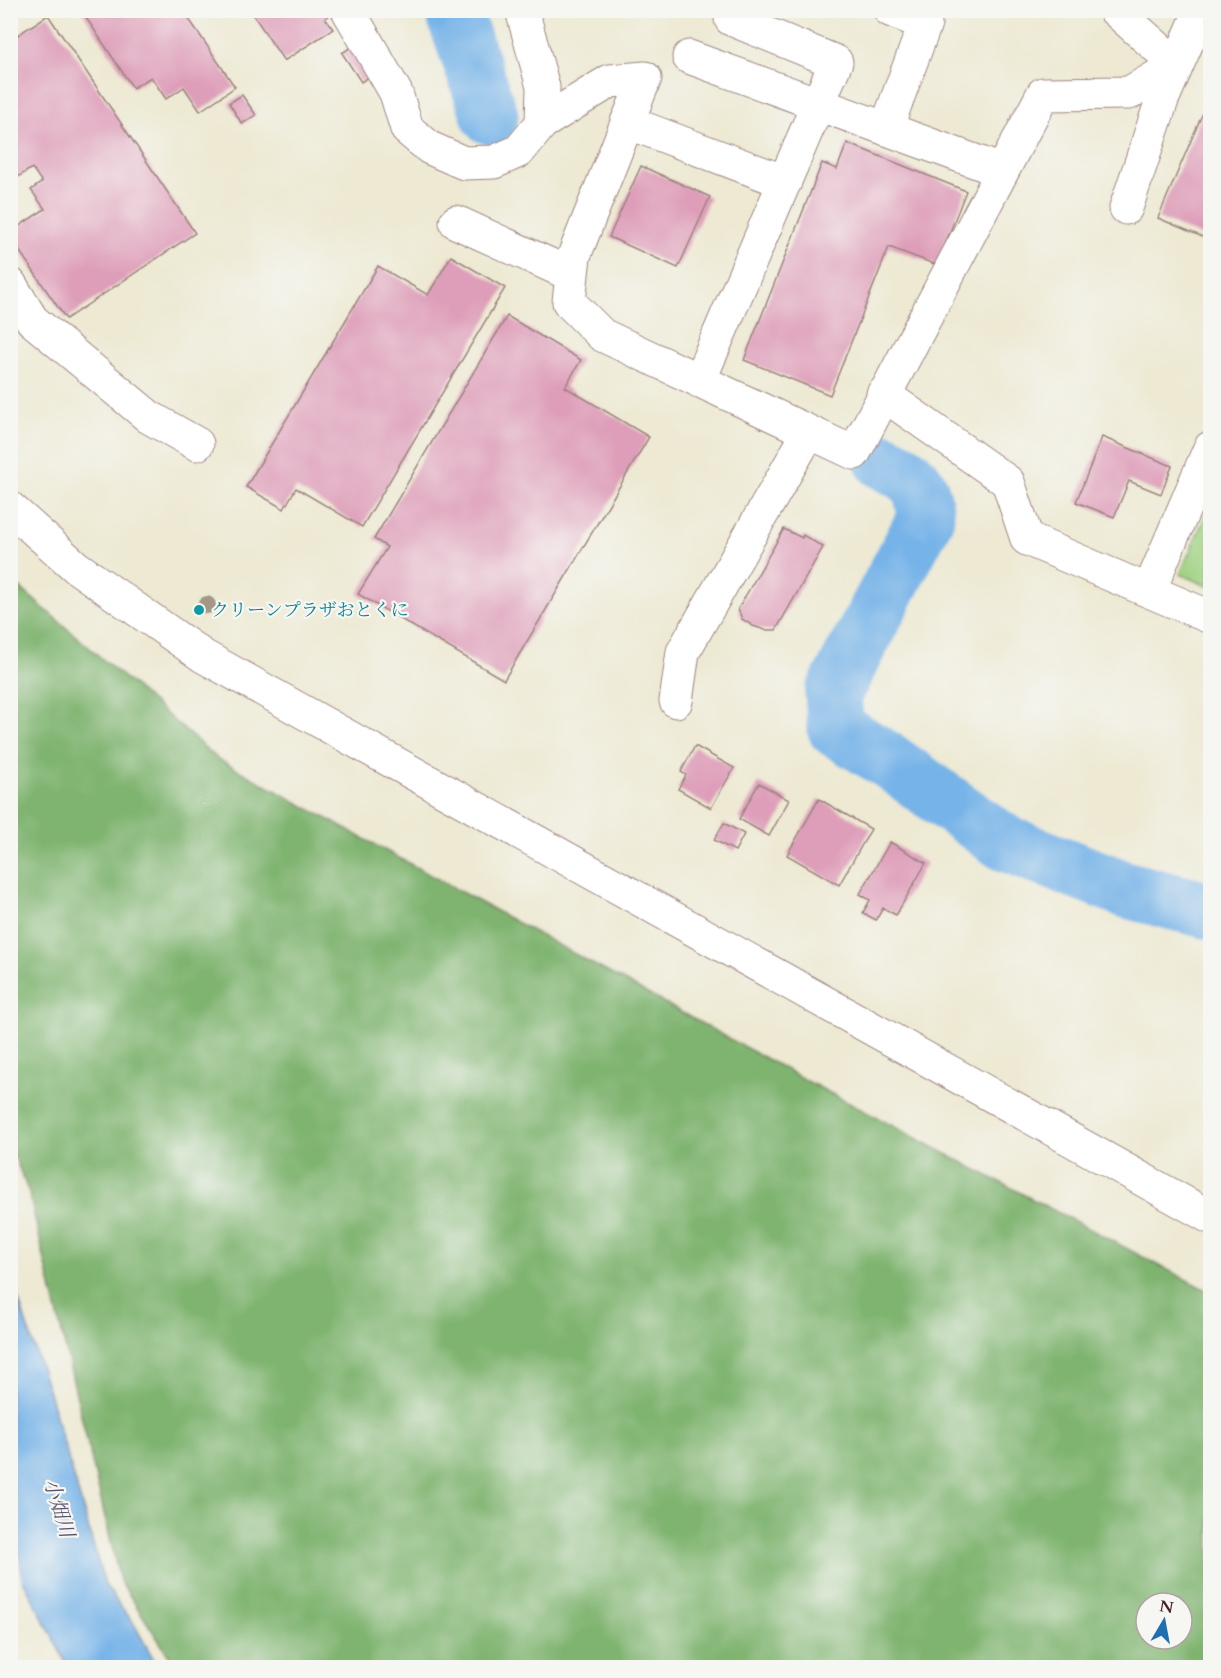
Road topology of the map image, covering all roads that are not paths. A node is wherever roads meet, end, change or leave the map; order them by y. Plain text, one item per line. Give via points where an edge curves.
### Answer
1 (348, 10) edge
2 (522, 10) edge
3 (890, 10) edge
4 (1115, 10) edge
5 (1201, 10) edge
6 (731, 19) dead end
7 (689, 57) dead end
8 (1177, 65) junction
9 (818, 104) junction
10 (627, 122) junction
11 (542, 123) junction
12 (886, 129) junction
13 (1002, 171) junction
14 (784, 182) junction
15 (1126, 208) dead end
16 (456, 222) dead end
17 (572, 275) junction
18 (10, 284) edge
19 (699, 381) junction
20 (883, 394) junction
21 (809, 432) junction
22 (197, 444) dead end
23 (1210, 448) edge
24 (10, 508) edge
25 (1149, 591) junction
26 (1210, 617) edge
27 (676, 701) dead end
28 (1210, 1217) edge

1 - 11 street via 396,93 407,129 430,148 464,163 494,162 519,151
2 - 11 street via 543,87
3 - 12 street via 925,24
4 - 8 street
5 - 8 street
6 - 9 street via 836,62
7 - 9 street
8 - 13 street via 1129,93 1043,94
8 - 15 street
9 - 12 street
9 - 14 street
10 - 11 street via 645,78 610,81
10 - 14 street
10 - 17 street via 574,256
12 - 13 street
13 - 20 street
14 - 19 street
16 - 17 street
17 - 19 street via 569,302 602,335
18 - 22 street via 32,320 149,417
19 - 21 street
20 - 21 street via 854,453
20 - 25 street via 1008,482 1027,539
21 - 27 street via 683,652
23 - 25 street
24 - 28 street via 76,567 203,656
25 - 26 street

